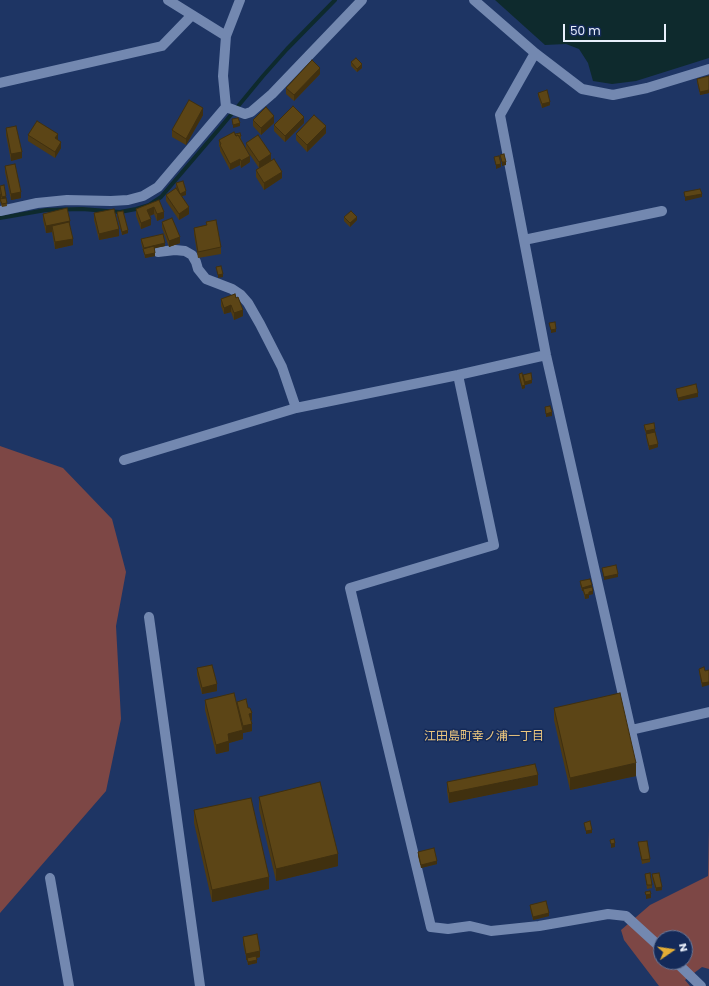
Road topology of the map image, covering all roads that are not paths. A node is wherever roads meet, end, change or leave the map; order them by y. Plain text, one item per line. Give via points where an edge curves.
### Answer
1 (168, 0) edge
2 (240, 0) edge
3 (362, 0) edge
4 (474, 0) edge
5 (192, 15) junction
6 (226, 36) junction
7 (535, 53) junction
8 (709, 69) edge
9 (0, 84) edge
10 (226, 108) junction
11 (0, 211) edge
12 (662, 211) dead end
13 (524, 240) junction
14 (158, 252) dead end
15 (546, 355) junction
16 (458, 375) junction
17 (296, 408) junction
18 (124, 460) dead end
19 (149, 617) dead end
20 (709, 712) edge
21 (631, 730) junction
22 (644, 788) dead end
23 (50, 878) dead end
24 (653, 941) edge
25 (684, 970) edge
26 (69, 986) edge
27 (200, 986) edge
28 (701, 986) edge

1 - 5 street
2 - 6 street
3 - 10 street via 272,94 251,112 245,114
4 - 7 street
5 - 6 street
5 - 9 street via 162,46
6 - 10 street via 223,76
7 - 8 street via 582,89 613,95 647,88
7 - 13 street via 500,115
10 - 11 street via 158,186 143,196 128,200 67,200 37,203
12 - 13 street
13 - 15 street
14 - 17 street via 185,251 192,255 202,276 241,295 260,324 282,368
15 - 16 street
15 - 21 street
16 - 17 street
16 - 24 street via 494,545 350,588 431,927 448,929 470,926 491,931 608,914 626,916
17 - 18 street
19 - 27 street
20 - 21 street
21 - 22 street
23 - 26 street
25 - 28 street

